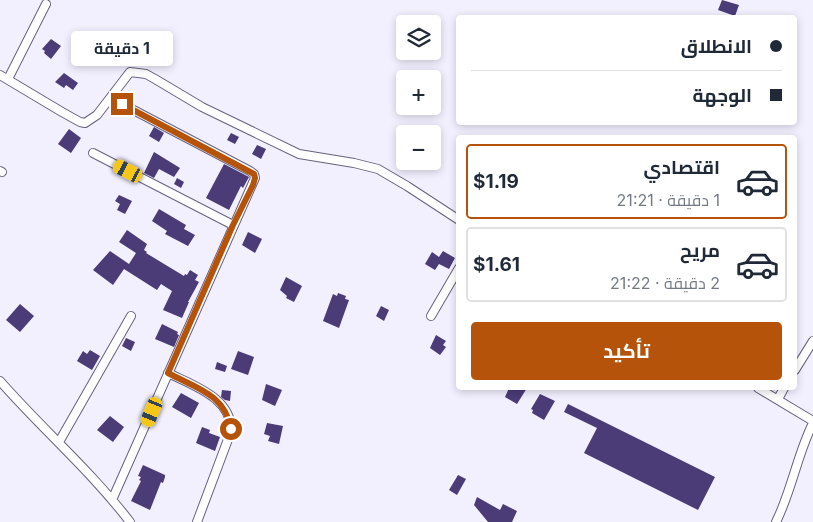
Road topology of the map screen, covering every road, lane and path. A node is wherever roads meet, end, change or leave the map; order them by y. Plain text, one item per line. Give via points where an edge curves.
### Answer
1 (46, 4) dead end
2 (0, 75) edge
3 (8, 79) junction
4 (122, 104) dead end
5 (93, 153) dead end
6 (456, 218) edge
7 (233, 225) junction
8 (456, 273) edge
9 (131, 316) dead end
10 (431, 316) dead end
11 (813, 341) edge
12 (797, 367) edge
13 (168, 373) junction
14 (0, 381) edge
15 (762, 390) edge
16 (783, 390) edge
17 (778, 399) junction
18 (813, 422) edge
19 (59, 442) junction
20 (112, 500) junction
21 (130, 522) edge
22 (197, 522) edge
23 (776, 522) edge

1 - 3 street
2 - 3 street
3 - 6 street via 85,123 97,115 130,72 146,74 202,107 299,154 378,169
4 - 7 street via 254,174 253,185
5 - 7 street
7 - 13 street
8 - 10 street
9 - 19 street
11 - 12 street
13 - 20 street
13 - 22 street via 218,400 231,427
14 - 19 street
15 - 17 street
16 - 17 street
17 - 18 street
18 - 23 street
19 - 20 street
20 - 21 street

